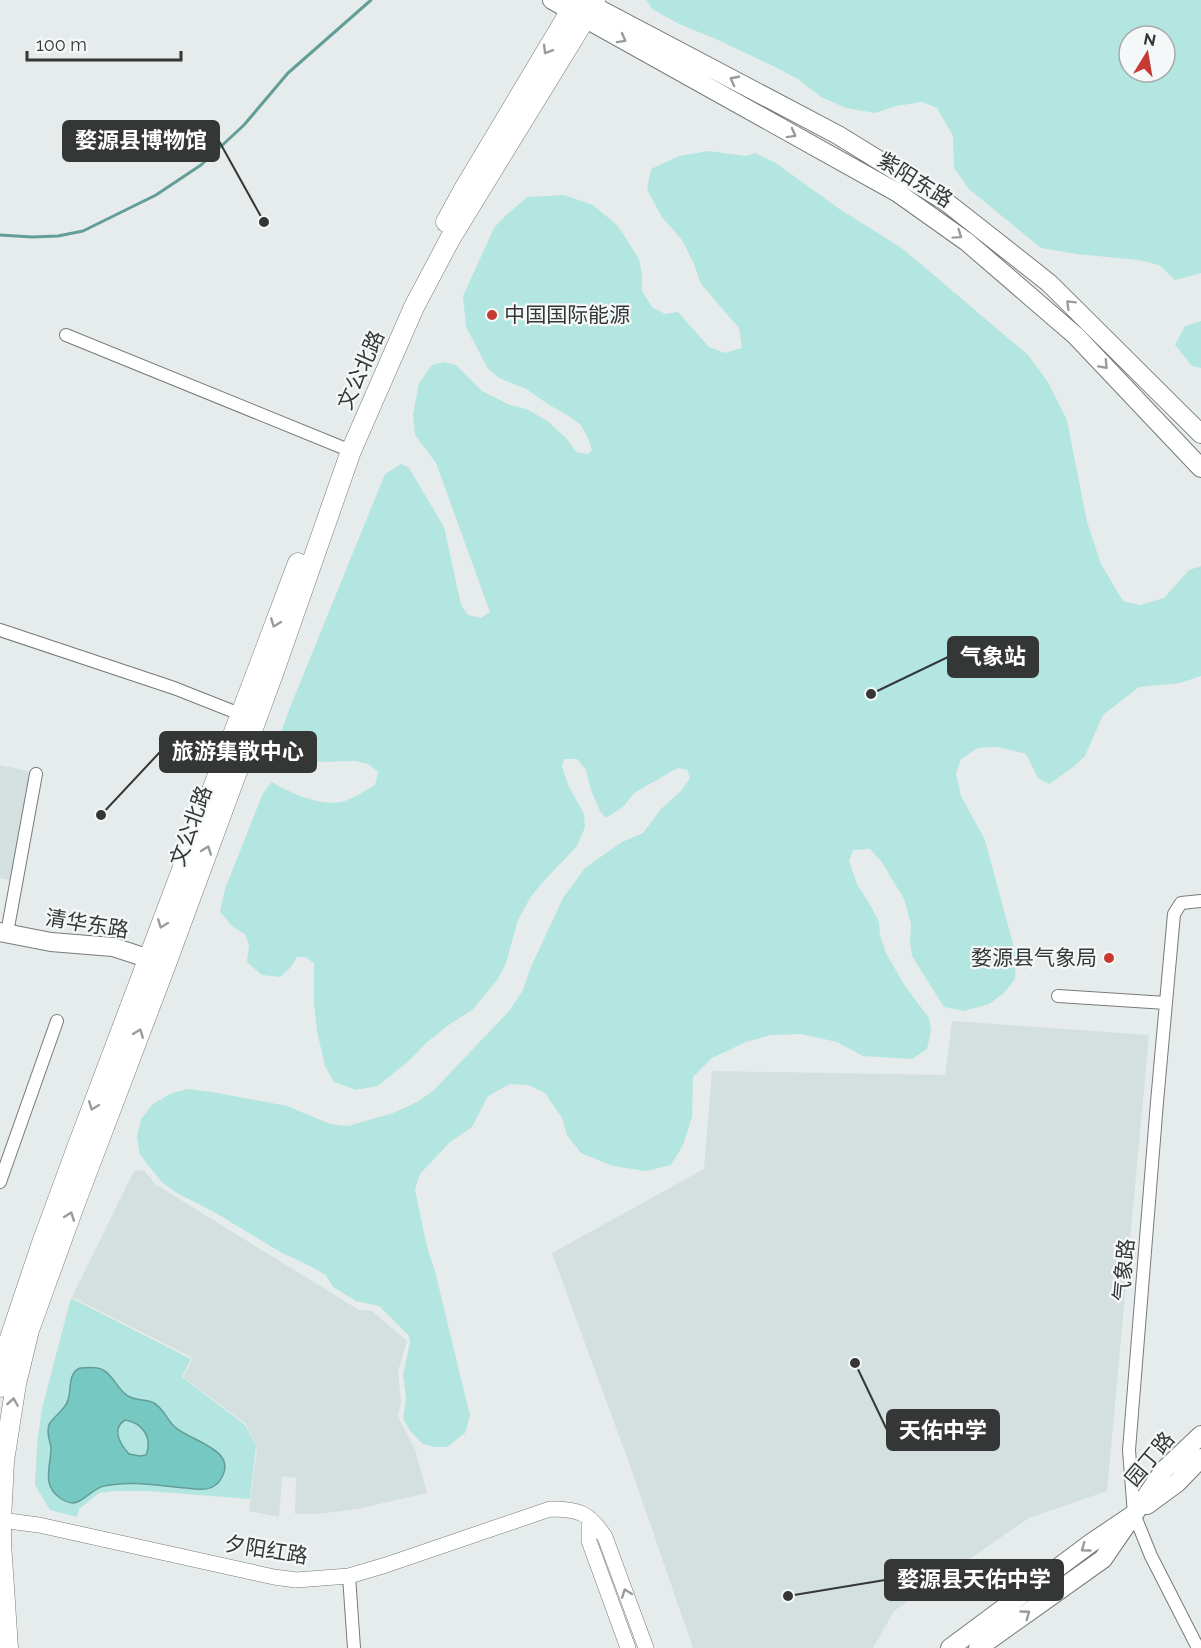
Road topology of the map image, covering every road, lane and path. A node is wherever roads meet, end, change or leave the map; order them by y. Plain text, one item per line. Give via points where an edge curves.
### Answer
1 (552, 0) edge
2 (584, 6) edge
3 (66, 335) dead end
4 (1201, 434) edge
5 (346, 449) junction
6 (1201, 468) edge
7 (0, 630) edge
8 (248, 717) junction
9 (36, 774) dead end
10 (1201, 901) edge
11 (4, 933) edge
12 (157, 962) junction
13 (1058, 996) dead end
14 (1166, 1002) junction
15 (57, 1021) dead end
16 (0, 1182) edge
17 (0, 1387) edge
18 (1201, 1435) edge
19 (1201, 1458) edge
20 (1134, 1514) junction
21 (589, 1518) junction
22 (0, 1520) edge
23 (349, 1575) junction
24 (8, 1648) edge
25 (354, 1648) edge
26 (628, 1648) edge
27 (646, 1648) edge
28 (950, 1648) edge
29 (978, 1648) edge
30 (1198, 1648) edge

1 - 2 main road, 紫阳东路
4 -> 2 main road, 紫阳东路 via 1049,283 945,201 838,135
2 - 5 main road, 文公北路 via 463,191 400,309
2 -> 6 main road, 紫阳东路 via 898,193 968,242 1076,336
3 - 5 street
5 - 8 main road, 文公北路
7 - 8 street via 163,684
8 - 12 main road, 文公北路
9 - 11 street
10 - 14 street, 气象路 via 1181,903 1174,914
11 - 12 main road, 清华东路 via 113,947
12 -> 17 main road, 文公北路 via 78,1145 24,1294 7,1347
22 -> 12 main road, 文公北路 via 4,1461 29,1330
13 - 14 street
14 - 20 street, 气象路 via 1129,1450
15 - 16 street
18 - 20 main road, 园丁路 via 1164,1470
19 - 20 main road, 园丁路 via 1177,1482
20 -> 28 main road, 园丁路
29 -> 20 main road, 园丁路 via 1103,1559
20 - 30 street, 气象路
21 - 23 street, 夕阳红路 via 570,1509 550,1509
21 - 26 street via 589,1541
27 -> 21 street via 605,1537
22 - 23 street, 夕阳红路 via 39,1525 274,1577 296,1580
22 - 24 main road, 文公北路
23 - 25 street

